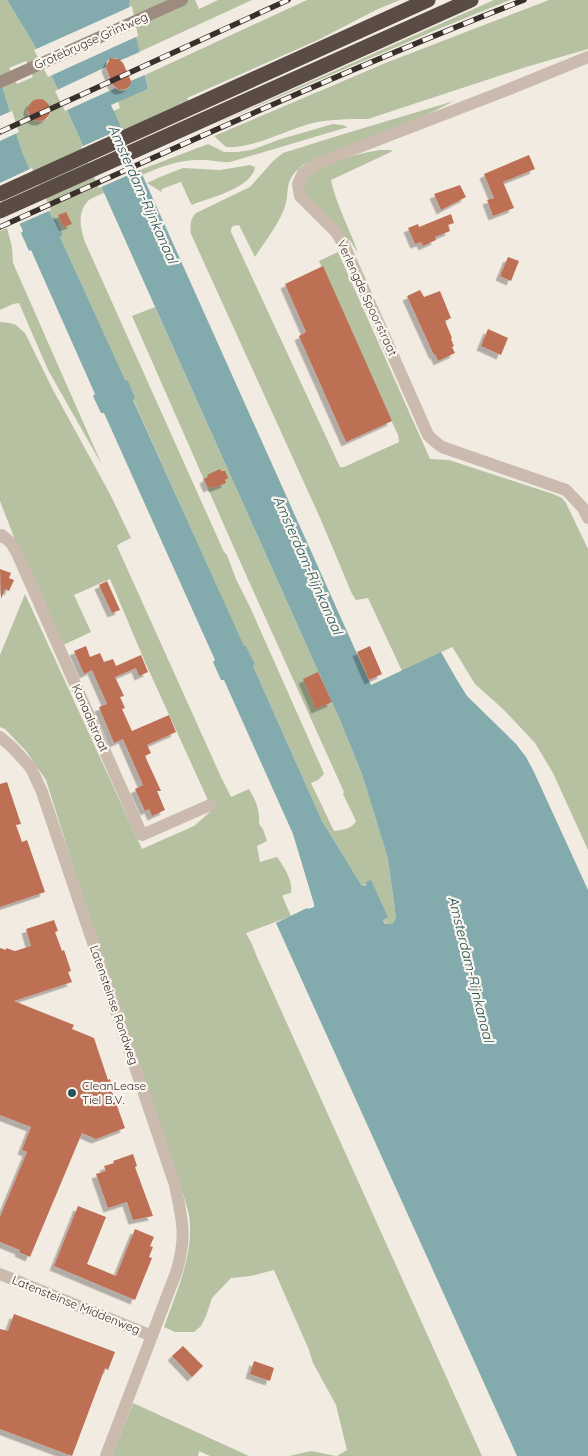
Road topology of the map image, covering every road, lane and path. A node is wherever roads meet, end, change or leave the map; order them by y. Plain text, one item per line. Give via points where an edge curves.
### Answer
1 (182, 0) edge
2 (428, 0) edge
3 (471, 0) edge
4 (588, 57) edge
5 (0, 82) edge
6 (0, 194) edge
7 (0, 211) edge
8 (588, 518) edge
9 (1, 536) edge
10 (0, 737) edge
11 (210, 804) dead end
12 (0, 1274) edge
13 (152, 1336) junction
14 (106, 1456) edge

1 - 5 main road, Grotebrugse Grintweg
2 - 6 highway
3 - 7 highway
4 - 8 street, Verlengde Spoorstraat via 318,163 304,173 298,184 300,196 336,232 345,247 428,435 442,446 566,490
9 - 11 street, Kanaalstraat via 17,553 142,835
10 - 13 street, Latensteinse Rondweg via 31,768 42,792 174,1185 183,1243 177,1270
12 - 13 street, Latensteinse Middenweg
13 - 14 street, Latensteinse Rondweg

